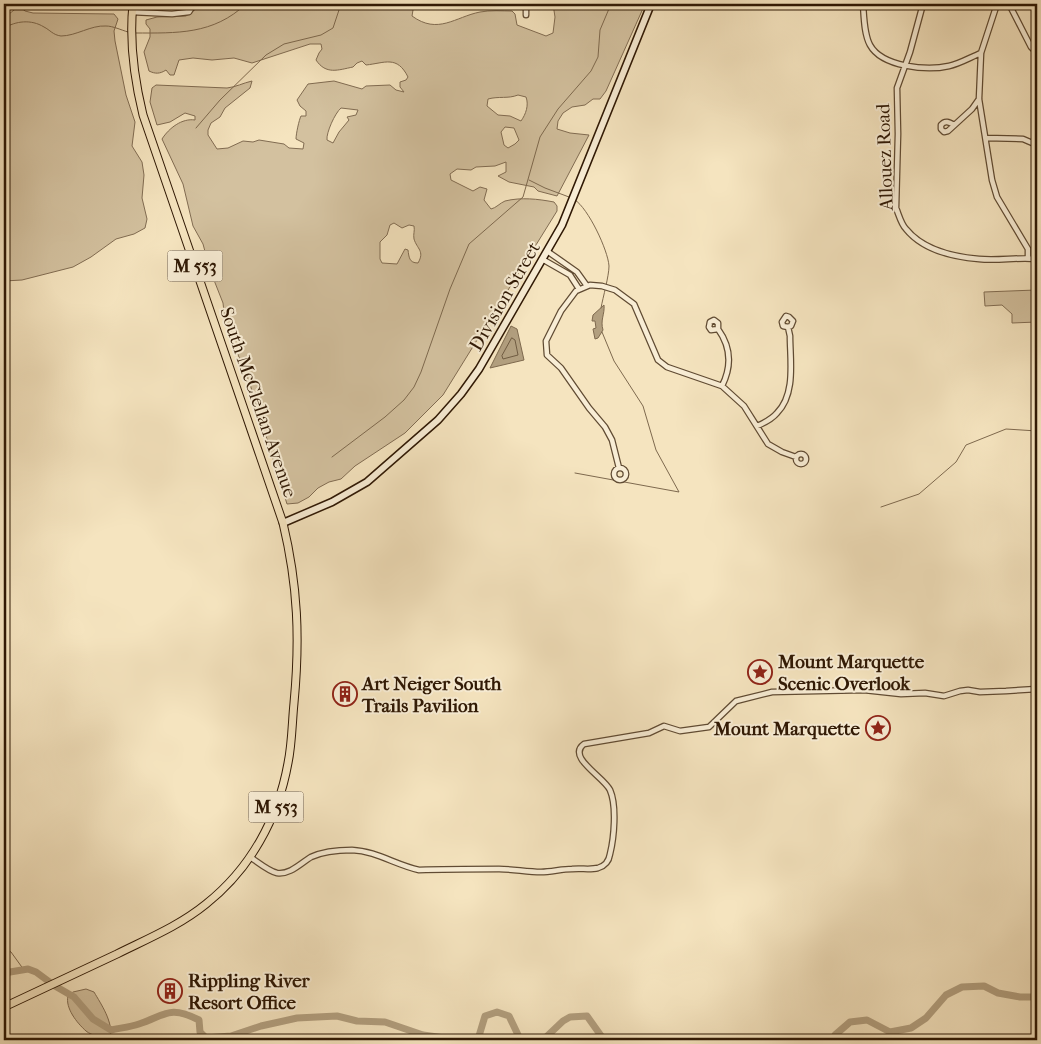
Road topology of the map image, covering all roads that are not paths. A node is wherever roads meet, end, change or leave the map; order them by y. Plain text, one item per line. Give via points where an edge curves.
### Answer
1 (133, 4) edge
2 (194, 4) edge
3 (526, 4) edge
4 (651, 4) edge
5 (863, 4) edge
6 (923, 4) edge
7 (997, 4) edge
8 (1008, 4) edge
9 (132, 12) junction
10 (526, 15) dead end
11 (981, 53) junction
12 (1037, 53) edge
13 (904, 66) junction
14 (979, 99) junction
15 (954, 125) dead end
16 (986, 138) junction
17 (1037, 145) edge
18 (547, 251) junction
19 (1028, 258) junction
20 (542, 259) junction
21 (1037, 259) edge
22 (587, 286) junction
23 (580, 288) junction
24 (788, 327) dead end
25 (718, 329) dead end
26 (722, 386) junction
27 (757, 426) junction
28 (796, 457) dead end
29 (619, 468) dead end
30 (283, 523) junction
31 (1037, 689) edge
32 (250, 857) junction
33 (4, 1007) edge

1 - 9 main road, South McClellan Avenue / M 553
2 - 9 street via 189,12
3 - 10 street
4 - 18 street, Division Street via 569,207
5 - 13 street via 867,38 874,51
6 - 13 street, Allouez Road
7 - 11 street
8 - 12 street
9 - 30 main road, South McClellan Avenue / M 553 via 132,55 143,115
11 - 13 street via 948,66
11 - 14 street
13 - 19 street, Allouez Road via 897,88 896,208 905,229 933,248 961,256
14 - 15 street
14 - 16 street
16 - 17 street via 1023,139
16 - 19 street via 997,197 1028,249
18 - 20 street, Division Street
18 - 22 street via 576,272
19 - 21 street, Allouez Road
20 - 23 street via 570,275
20 - 30 street, Division Street via 479,369 438,420 367,482 332,502
22 - 23 street
22 - 26 street via 615,290 634,304 653,351 667,367
23 - 29 street via 561,311 546,341 547,355 561,368 605,427
24 - 27 street via 789,390 786,401 777,414
25 - 26 street via 729,352 728,375
26 - 27 street via 744,406
27 - 28 street via 768,444
30 - 32 main road, M 553 via 298,612 298,665 291,740 279,800
31 - 32 street via 968,690 944,696 864,690 772,692 736,701 709,727 680,731 664,726 649,733 584,744 579,748 579,755 609,788 613,800 611,851 607,863 600,867 540,872 419,870 366,852 332,851 276,873
32 - 33 main road, M 553 via 218,893 183,920

